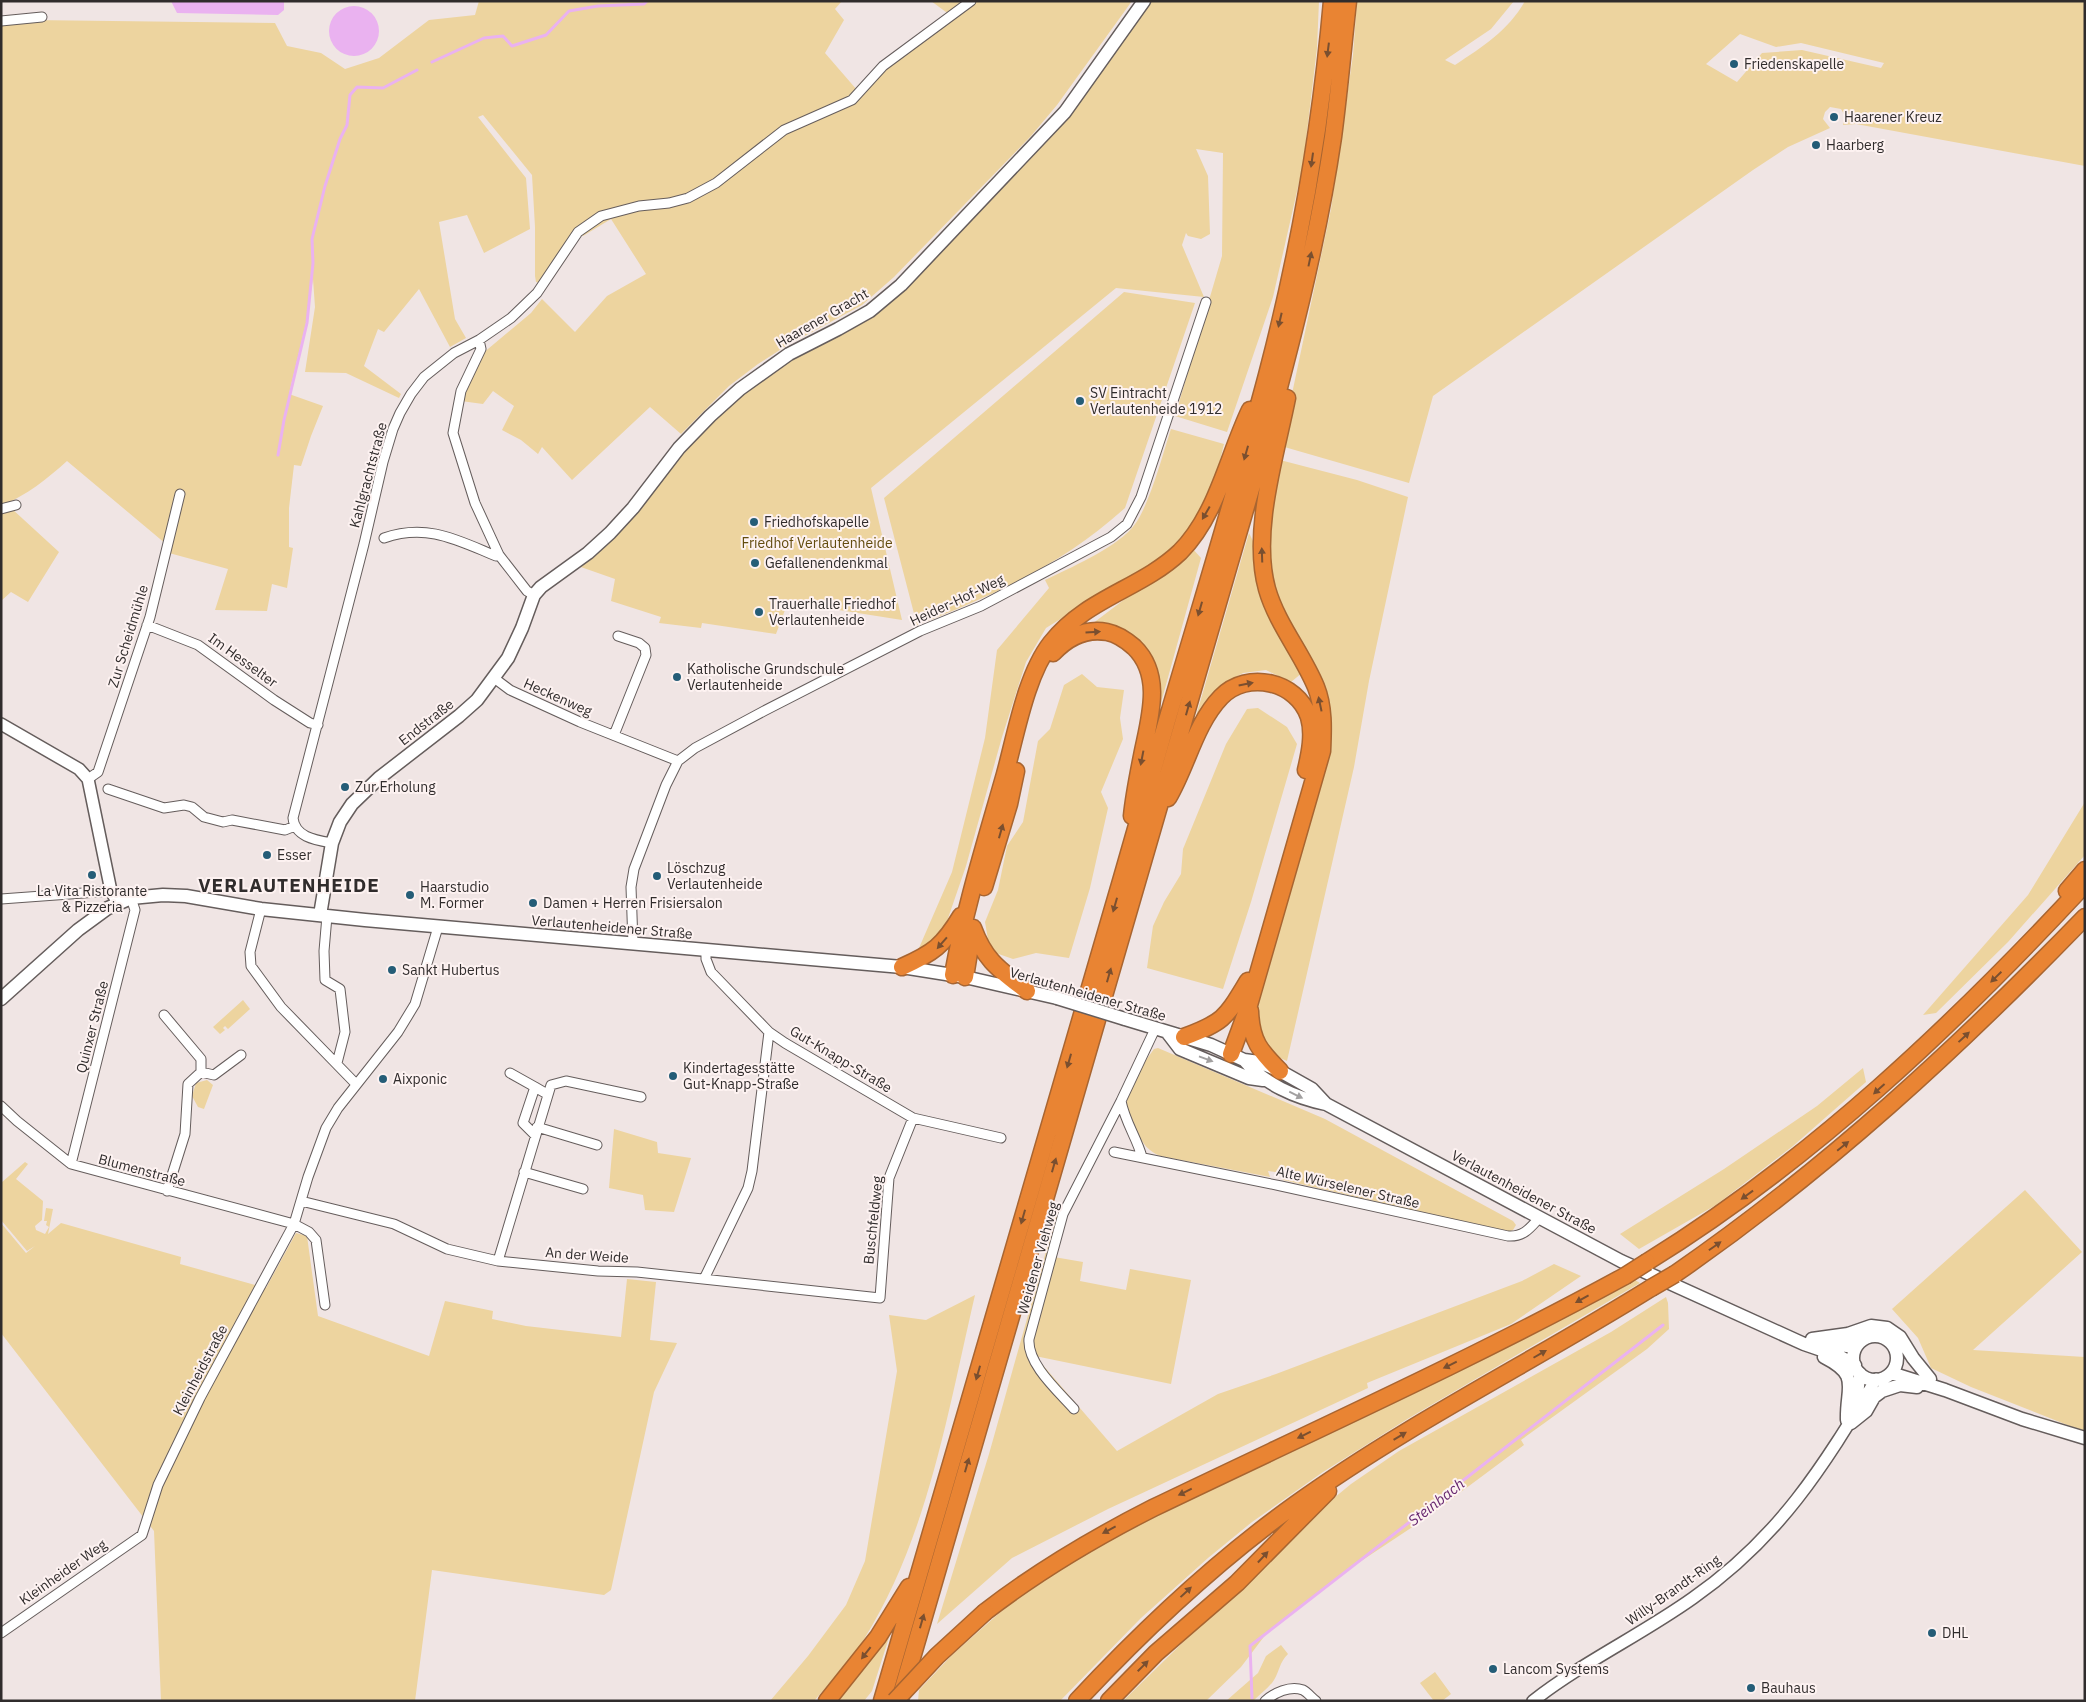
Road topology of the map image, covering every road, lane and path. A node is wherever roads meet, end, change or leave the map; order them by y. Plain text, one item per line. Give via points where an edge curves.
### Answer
1 (971, 1) edge
2 (1144, 1) edge
3 (1332, 1) edge
4 (1348, 1) edge
5 (42, 17) dead end
6 (1, 20) edge
7 (1206, 302) dead end
8 (480, 340) junction
9 (1292, 341) junction
10 (1268, 372) junction
11 (180, 494) dead end
12 (16, 505) dead end
13 (1, 509) edge
14 (384, 538) dead end
15 (499, 555) junction
16 (534, 595) junction
17 (148, 625) junction
18 (618, 636) dead end
19 (494, 678) junction
20 (1, 724) edge
21 (318, 725) junction
22 (614, 735) junction
23 (678, 761) junction
24 (88, 779) junction
25 (108, 788) dead end
26 (1154, 822) junction
27 (295, 826) junction
28 (332, 843) junction
29 (1128, 858) junction
30 (2085, 870) edge
31 (2085, 884) edge
32 (114, 897) junction
33 (131, 898) junction
34 (1, 899) edge
35 (969, 903) junction
36 (261, 909) junction
37 (323, 916) junction
38 (2085, 917) edge
39 (438, 927) junction
40 (973, 928) junction
41 (2030, 942) junction
42 (633, 944) junction
43 (706, 951) junction
44 (902, 967) junction
45 (959, 976) junction
46 (1248, 981) junction
47 (1027, 991) junction
48 (1, 999) edge
49 (1249, 1005) junction
50 (164, 1015) dead end
51 (1161, 1031) junction
52 (769, 1032) junction
53 (1184, 1037) junction
54 (1232, 1054) junction
55 (241, 1055) dead end
56 (337, 1063) junction
57 (1280, 1071) junction
58 (201, 1072) junction
59 (510, 1073) dead end
60 (1267, 1081) junction
61 (356, 1084) junction
62 (535, 1087) junction
63 (547, 1094) junction
64 (641, 1097) dead end
65 (1121, 1101) junction
66 (1326, 1104) junction
67 (1, 1106) edge
68 (913, 1118) junction
69 (536, 1131) junction
70 (1001, 1138) dead end
71 (597, 1145) dead end
72 (1114, 1152) dead end
73 (1142, 1158) junction
74 (71, 1164) junction
75 (524, 1172) junction
76 (583, 1189) dead end
77 (168, 1191) junction
78 (301, 1201) junction
79 (1540, 1217) junction
80 (294, 1224) junction
81 (498, 1261) junction
82 (704, 1279) junction
83 (880, 1298) joint
84 (325, 1305) dead end
85 (1861, 1341) junction
86 (1811, 1343) junction
87 (1894, 1368) junction
88 (1857, 1369) junction
89 (1876, 1380) junction
90 (1937, 1386) junction
91 (1074, 1409) dead end
92 (1847, 1425) junction
93 (2085, 1438) edge
94 (1358, 1462) junction
95 (142, 1535) joint
96 (921, 1568) junction
97 (1, 1633) edge
98 (908, 1668) junction
99 (827, 1701) edge
100 (882, 1701) edge
101 (897, 1701) edge
102 (906, 1701) edge
103 (1077, 1701) edge
104 (1109, 1701) edge
105 (1265, 1701) edge
106 (1316, 1701) edge
107 (1533, 1701) edge

1 - 8 street, Kahlgrachtstraße via 883,66 852,100 784,130 716,183 688,198 601,216 578,232 537,293 511,318
2 - 16 main road, Haarener Gracht via 1065,112 901,284 870,311 789,354 740,389 679,448 610,533 588,553 552,577
3 -> 10 highway via 1307,193
9 -> 4 highway via 1333,137
5 - 6 street
7 - 23 street, Heider-Hof-Weg via 1142,497 1128,524 1112,537 1053,569 981,606 920,631 781,702 702,744
8 - 15 street via 481,349 461,391 453,433 475,503
8 - 21 street, Kahlgrachtstraße via 454,353 424,377 393,429
26 -> 9 highway
49 -> 9 highway via 1322,751 1322,715 1316,688 1274,608 1262,566 1266,500 1289,385
10 -> 29 highway
10 -> 35 highway via 1238,435 1211,504 1186,544 1158,569 1083,612 1059,634 1041,658 1020,718
11 - 17 street, Zur Scheidmühle
12 - 13 street
14 - 15 street via 400,532 434,532
15 - 16 street
16 - 19 main road, Endstraße via 508,658
17 - 21 street, Im Hesselter via 198,645 274,700
17 - 24 street, Zur Scheidmühle via 98,772
18 - 22 street via 646,648 646,654
19 - 22 street, Heckenweg via 510,690
19 - 28 main road, Endstraße via 459,716 358,798 340,822
20 - 24 street via 78,769
21 - 27 street, Kahlgrachtstraße via 294,812
22 - 23 street, Heckenweg
23 - 42 street, Heider-Hof-Weg via 634,869 631,887
24 - 32 street
25 - 27 street via 164,808 184,805 204,817 223,822 239,821 285,830
26 -> 46 highway via 1178,781 1204,720 1228,690 1250,682 1261,682 1279,686 1295,696 1308,715 1310,752
98 -> 26 highway
27 - 28 street via 302,834
28 - 37 main road, Endstraße
40 -> 29 highway via 1009,804 1036,688 1054,653 1073,636 1090,631 1112,633 1130,643 1143,659 1152,684
29 -> 96 highway
30 - 41 highway
31 - 41 highway
32 - 33 main road, Verlautenheidener Straße
32 - 34 street
32 - 48 main road, Verlautenheidener Straße
33 - 36 main road, Verlautenheidener Straße via 186,896
33 - 74 street, Quinxer Straße via 135,910
35 -> 44 highway via 952,932 936,950
35 - 45 highway
36 - 37 main road, Verlautenheidener Straße
36 - 56 street via 250,952 250,966 281,1007
37 - 39 main road, Verlautenheidener Straße
37 - 56 street via 325,980 340,989 345,1032
94 -> 38 highway, bridge via 1675,1274 1783,1196 1866,1127 1976,1026
39 - 42 main road, Verlautenheidener Straße
39 - 61 street, Kleinheidstraße via 415,1004 398,1032
40 - 45 highway
40 - 47 highway via 988,959
41 -> 101 highway, bridge via 1850,1114 1736,1203 1625,1276 1557,1313 1103,1534 1046,1568 985,1612 937,1656
42 - 43 main road, Verlautenheidener Straße
43 - 44 main road, Verlautenheidener Straße
43 - 52 street, Gut-Knapp-Straße via 710,972
44 - 45 main road, Verlautenheidener Straße
45 - 47 main road, Verlautenheidener Straße
46 - 53 highway via 1223,1019
46 - 54 highway via 1237,1012
47 - 51 main road, Verlautenheidener Straße, bridge
49 - 54 highway
49 - 57 highway via 1254,1041
50 - 58 street via 201,1060
51 - 53 main road, Verlautenheidener Straße
51 -> 60 main road via 1180,1049 1249,1078
51 - 65 street, Weidener Viehweg
52 - 68 street, Gut-Knapp-Straße
52 - 82 street via 748,1188
53 - 54 main road, Verlautenheidener Straße
54 - 57 main road, Verlautenheidener Straße
54 - 60 main road, Verlautenheidener Straße
55 - 58 street via 214,1075
56 - 61 street
57 - 66 main road, Verlautenheidener Straße via 1312,1089
58 - 77 street via 188,1084 184,1134
59 - 62 street
60 -> 66 main road, Verlautenheidener Straße via 1307,1100
61 - 78 street, Kleinheidstraße via 326,1128
62 - 63 street
62 - 69 street via 523,1123
63 - 64 street via 551,1085 566,1081
63 - 69 street
65 - 73 street via 1123,1114 1139,1144
65 - 91 street, Weidener Viehweg via 1063,1214 1029,1339 1028,1349 1032,1358
66 - 79 main road, Verlautenheidener Straße
67 - 74 street, Blumenstraße
68 - 70 street, Gut-Knapp-Straße
68 - 83 street, Buschfeldweg via 889,1178
69 - 71 street
69 - 75 street
72 - 73 street, Alte Würselener Straße
73 - 79 street, Alte Würselener Straße via 1508,1236 1519,1237 1526,1233
74 - 77 street, Blumenstraße
75 - 76 street
75 - 81 street
77 - 80 street, Blumenstraße
78 - 80 street, Kleinheidstraße
78 - 81 street, An der Weide via 394,1224 447,1248
79 - 86 main road, Verlautenheidener Straße via 1621,1261
80 - 84 street via 316,1240
80 - 95 street, Kleinheidstraße via 200,1398 158,1486
81 - 82 street, An der Weide
82 - 83 street, An der Weide
85 - 86 main road via 1846,1346
85 - 87 main road via 1874,1336 1886,1339 1895,1348
85 - 88 main road via 1854,1351
86 - 88 main road
86 - 90 main road via 1871,1326 1887,1328 1900,1337
86 - 92 main road via 1823,1357 1838,1364 1848,1377
87 - 89 main road via 1884,1378
87 - 90 main road
88 - 89 main road
88 - 92 street, Willy-Brandt-Ring via 1858,1390
89 - 92 street, Willy-Brandt-Ring
90 - 92 main road via 1887,1388 1874,1397 1866,1411
90 - 93 main road via 2022,1419
92 - 107 street, Willy-Brandt-Ring via 1789,1511 1739,1562 1692,1599
103 -> 94 highway via 1150,1625 1201,1578 1296,1504
104 -> 94 highway via 1156,1653 1243,1577
95 - 97 street, Kleinheider Weg
96 -> 99 highway via 878,1636
96 - 100 highway
98 - 101 highway
98 - 102 highway
105 - 106 street via 1290,1688 1303,1690

